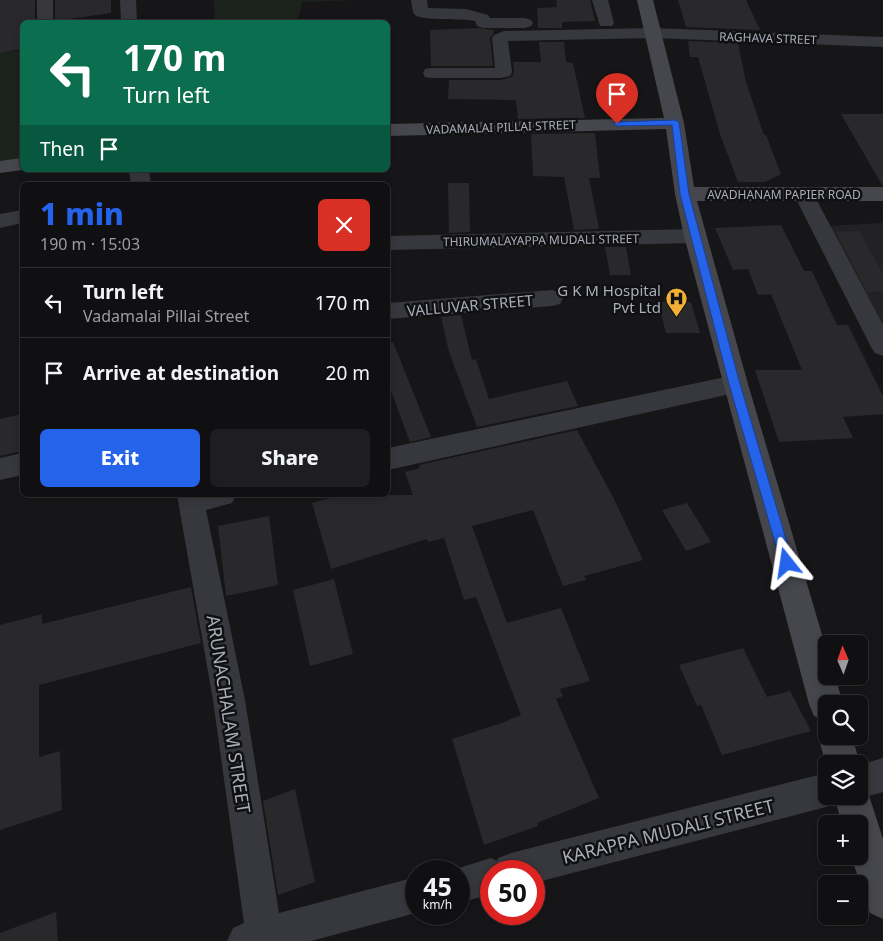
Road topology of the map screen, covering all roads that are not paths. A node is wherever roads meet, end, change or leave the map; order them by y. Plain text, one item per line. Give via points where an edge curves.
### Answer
1 (45, 0) edge
2 (128, 0) edge
3 (419, 0) edge
4 (600, 0) edge
5 (645, 0) edge
6 (45, 20) edge
7 (129, 20) edge
8 (606, 23) junction
9 (652, 28) junction
10 (883, 42) edge
11 (431, 73) dead end
12 (675, 122) junction
13 (390, 130) edge
14 (20, 164) edge
15 (0, 167) edge
16 (684, 194) junction
17 (883, 194) edge
18 (804, 196) junction
19 (20, 217) edge
20 (0, 221) edge
21 (695, 236) junction
22 (390, 244) edge
23 (552, 298) dead end
24 (390, 311) edge
25 (883, 347) edge
26 (734, 384) junction
27 (390, 459) edge
28 (20, 464) edge
29 (0, 468) edge
30 (191, 498) edge
31 (823, 695) edge
32 (883, 775) edge
33 (868, 779) edge
34 (818, 792) edge
35 (855, 805) edge
36 (545, 862) edge
37 (405, 898) edge
38 (883, 900) edge
39 (255, 938) edge

1 - 6 street
2 - 7 street
3 - 8 street via 421,12 472,15 482,18 483,23
4 - 8 street
5 - 9 main road
8 - 9 street
9 - 10 street, RAGHAVA STREET
9 - 11 street via 504,36 500,38 504,72
9 - 12 main road
12 - 13 main road, VADAMALAI PILLAI STREET
12 - 16 main road
14 - 15 main road
16 - 18 main road, AVADHANAM PAPIER ROAD
16 - 21 main road
17 - 18 main road, AVADHANAM PAPIER ROAD
18 - 25 street
19 - 20 street
21 - 22 street, THIRUMALAYAPPA MUDALI STREET
21 - 26 main road
23 - 24 street, VALLUVAR STREET
26 - 27 street
26 - 31 main road
28 - 29 street
30 - 39 street, ARUNACHALAM STREET via 229,700
32 - 33 street
34 - 36 street, KARAPPA MUDALI STREET
35 - 38 main road
37 - 39 street

